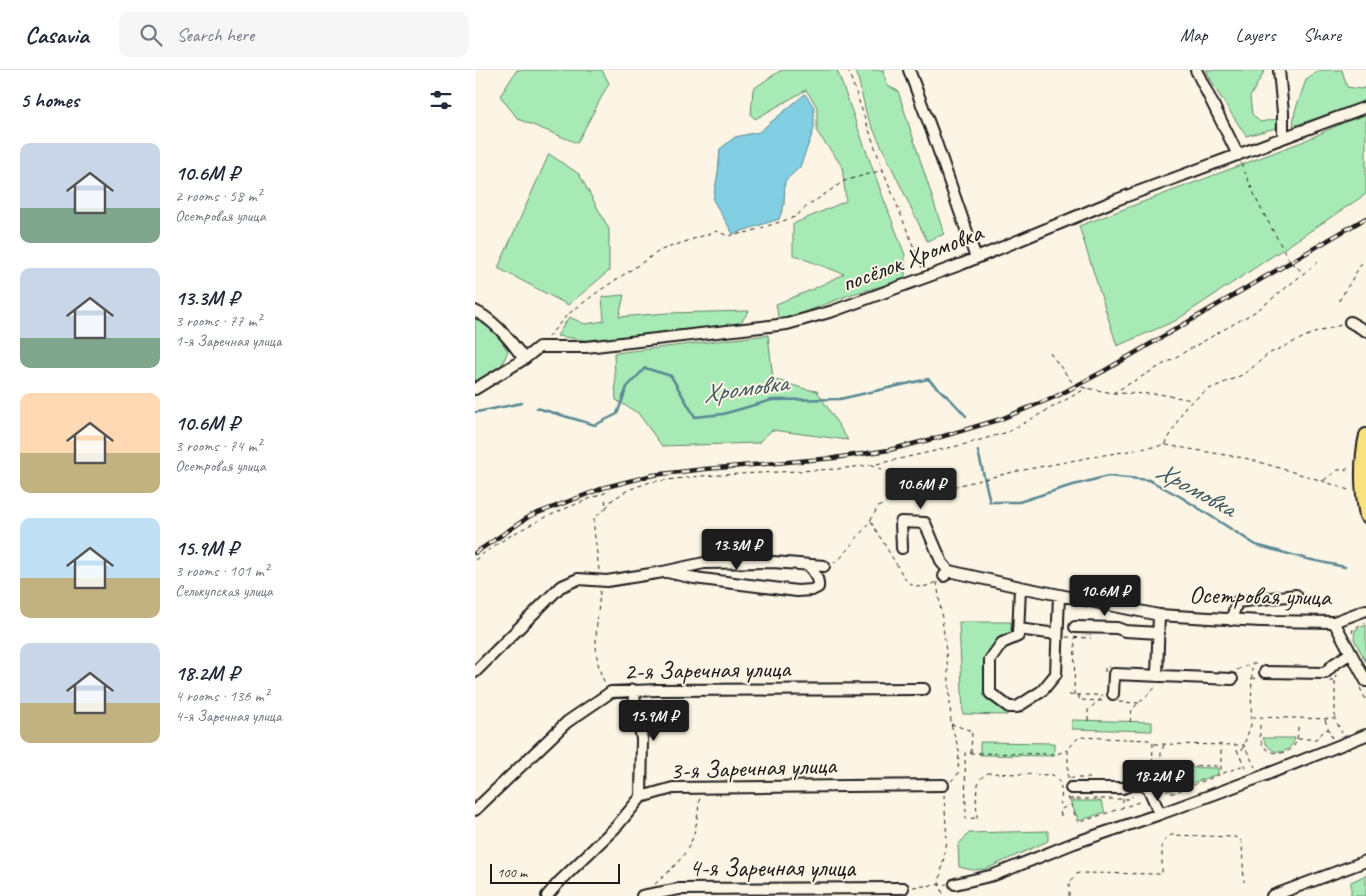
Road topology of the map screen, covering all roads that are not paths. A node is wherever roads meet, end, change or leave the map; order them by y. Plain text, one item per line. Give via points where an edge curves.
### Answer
1 (909, 70) edge
2 (1196, 70) edge
3 (1279, 70) edge
4 (1366, 108) edge
5 (1283, 137) junction
6 (1238, 155) junction
7 (976, 258) junction
8 (475, 311) edge
9 (1350, 322) road end
10 (1366, 332) edge
11 (524, 359) junction
12 (475, 389) edge
13 (1366, 435) edge
14 (1364, 495) edge
15 (1366, 516) edge
16 (902, 548) dead end
17 (808, 565) junction
18 (823, 566) road end
19 (663, 572) junction
20 (1019, 587) junction
21 (1059, 595) junction
22 (1296, 596) dead end
23 (1366, 610) edge
24 (1159, 615) junction
25 (1231, 620) junction
26 (1334, 622) junction
27 (1075, 627) road end
28 (1018, 629) junction
29 (1159, 633) junction
30 (1057, 634) junction
31 (1351, 652) junction
32 (475, 672) edge
33 (1265, 672) dead end
34 (1157, 676) junction
35 (1232, 678) dead end
36 (1366, 681) edge
37 (924, 689) dead end
38 (633, 690) junction
39 (1113, 694) dead end
40 (1366, 735) edge
41 (943, 785) road end
42 (1069, 788) road end
43 (641, 798) junction
44 (475, 810) edge
45 (1160, 814) junction
46 (1366, 861) edge
47 (955, 884) road end
48 (903, 888) road end
49 (646, 893) edge
50 (547, 896) edge
51 (1272, 896) edge

1 - 7 street
2 - 6 street
3 - 5 street
4 - 5 street, посёлок Хромовка
5 - 6 street, посёлок Хромовка
6 - 7 street, посёлок Хромовка via 1116,200
7 - 11 street, посёлок Хромовка via 833,312 787,324 586,347 539,347
8 - 11 street via 497,328
9 - 10 street
11 - 12 street
13 - 14 main road via 1361,469
14 - 15 main road
16 - 20 street, Осетровая улица via 901,522 925,523 943,576
17 - 18 street
17 - 19 street via 704,563
17 - 19 street via 818,587 797,591
19 - 32 street via 607,581 578,579 560,587
20 - 21 street, Осетровая улица
20 - 28 street
21 - 24 street, Осетровая улица
21 - 30 street
22 - 25 street via 1237,602
23 - 26 street, Осетровая улица
24 - 25 street, Осетровая улица
24 - 29 street
25 - 26 street, Осетровая улица
26 - 31 street
27 - 29 street
28 - 30 street
28 - 30 street via 1018,636 1002,643 990,660 990,693 1009,707 1017,707 1042,691 1055,674
29 - 34 street
31 - 33 street via 1325,673
31 - 36 street
34 - 35 street
34 - 39 street via 1113,674
37 - 38 street, 2-я Заречная улица
38 - 43 street via 642,739
38 - 44 street, 2-я Заречная улица via 611,692 567,722
40 - 45 street
41 - 43 street, 3-я Заречная улица via 673,788
42 - 45 street via 1147,786
43 - 50 street, 3-я Заречная улица
45 - 47 street via 1074,842 994,875
46 - 51 street
48 - 49 street, 4-я Заречная улица via 679,889

